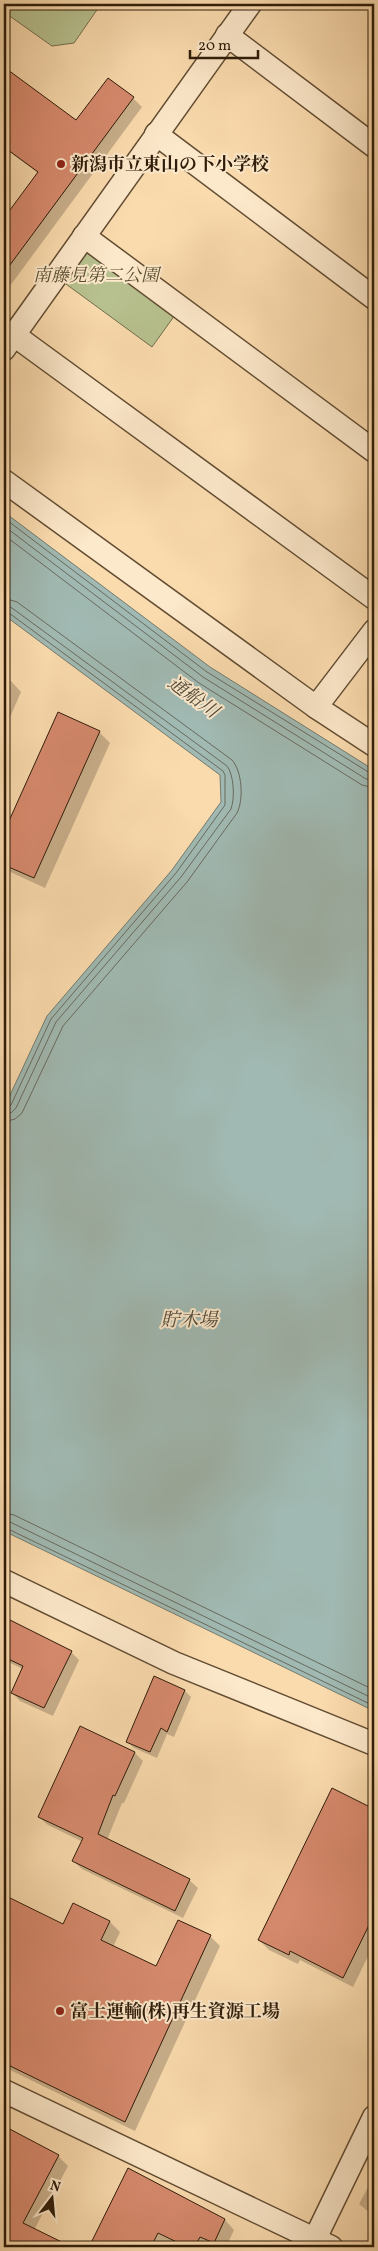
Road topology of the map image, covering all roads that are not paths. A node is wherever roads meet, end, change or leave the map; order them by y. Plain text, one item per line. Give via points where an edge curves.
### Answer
1 (250, 4) edge
2 (227, 35) junction
3 (156, 134) junction
4 (374, 146) edge
5 (84, 236) junction
6 (374, 298) edge
7 (9, 342) edge
8 (374, 451) edge
9 (4, 481) edge
10 (374, 598) edge
11 (374, 631) edge
12 (316, 707) junction
13 (374, 745) edge
14 (4, 1581) edge
15 (374, 1744) edge
16 (4, 2091) edge
17 (374, 2118) edge
18 (319, 2245) edge

1 - 2 street
2 - 3 street
2 - 4 street
3 - 5 street
3 - 6 street
5 - 7 street
5 - 8 street
7 - 10 street
9 - 12 street
11 - 12 street
12 - 13 street
14 - 15 street via 174,1663
16 - 18 street
17 - 18 street

